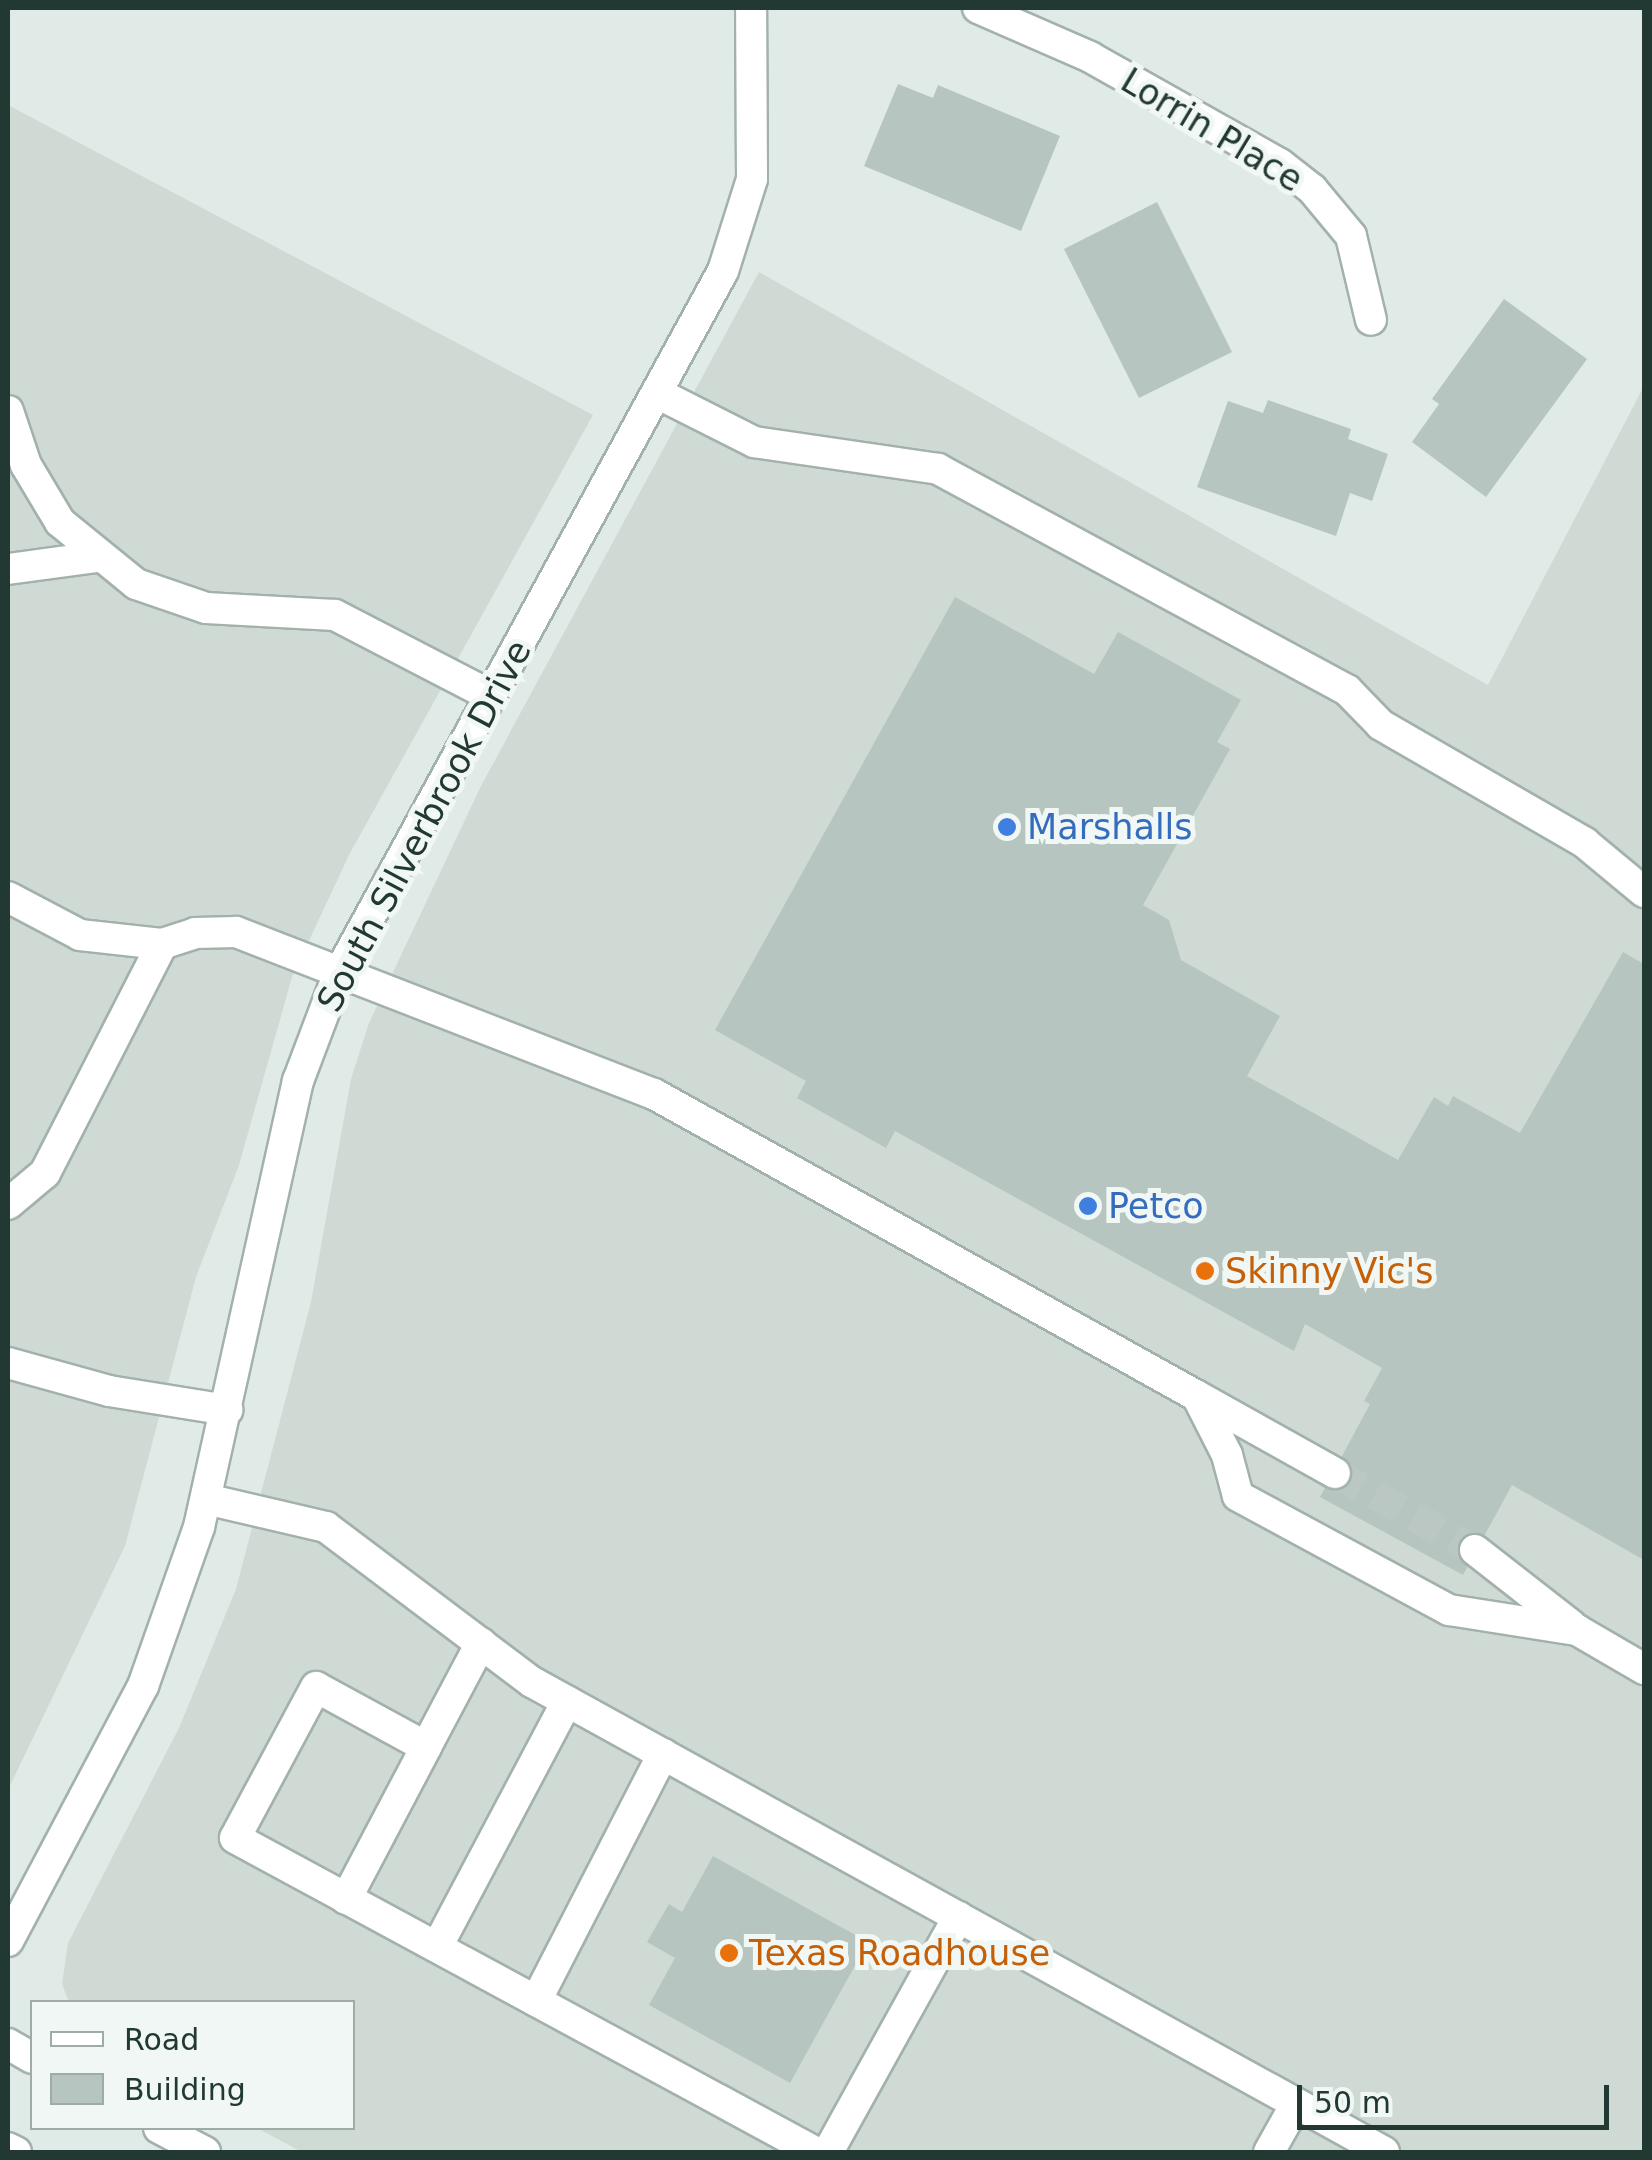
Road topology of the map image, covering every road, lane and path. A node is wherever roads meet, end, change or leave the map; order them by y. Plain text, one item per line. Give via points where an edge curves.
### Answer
1 (750, 8) edge
2 (978, 8) edge
3 (1371, 320) dead end
4 (658, 392) junction
5 (11, 430) edge
6 (97, 557) junction
7 (8, 569) edge
8 (491, 696) junction
9 (1644, 892) edge
10 (8, 897) edge
11 (162, 944) junction
12 (338, 975) junction
13 (8, 1204) edge
14 (8, 1363) edge
15 (1197, 1396) junction
16 (226, 1410) junction
17 (1335, 1473) tunnel mouth
18 (206, 1499) junction
19 (1475, 1550) tunnel mouth
20 (1577, 1630) junction
21 (481, 1643) junction
22 (1644, 1669) edge
23 (568, 1702) junction
24 (426, 1746) junction
25 (664, 1754) junction
26 (346, 1898) junction
27 (958, 1917) junction
28 (8, 1941) edge
29 (436, 1948) junction
30 (536, 2001) junction
31 (8, 2044) edge
32 (30, 2057) edge
33 (1296, 2104) junction
34 (163, 2130) edge
35 (8, 2148) edge
36 (16, 2152) edge
37 (204, 2152) edge
38 (815, 2152) edge
39 (828, 2152) edge
40 (1269, 2152) edge
41 (1384, 2152) edge

1 - 4 street, South Silverbrook Drive via 752,178 723,271
2 - 3 street, Lorrin Place via 1076,50 1280,164 1312,189 1351,236
4 - 8 street, South Silverbrook Drive
4 - 9 street via 754,442 938,469 1347,690 1381,725 1586,844
5 - 6 street via 60,522
6 - 7 street
6 - 8 street via 136,584 206,608 335,615
8 - 12 street, South Silverbrook Drive
10 - 11 street via 80,935
11 - 12 street via 195,933 236,932
11 - 13 street via 45,1173
12 - 15 street via 654,1094
12 - 16 street, South Silverbrook Drive via 298,1081
14 - 16 street via 109,1391
15 - 17 street
15 - 20 street via 1227,1455 1238,1496 1449,1610
16 - 18 street, South Silverbrook Drive
18 - 21 street via 326,1526
18 - 28 street, South Silverbrook Drive via 143,1686
19 - 20 street
20 - 22 street
21 - 23 street
21 - 24 street
23 - 25 street
23 - 29 street
24 - 26 street
24 - 26 street via 316,1688 235,1838
25 - 27 street
25 - 30 street
26 - 29 street
27 - 33 street
27 - 39 street
29 - 30 street
30 - 38 street
31 - 32 street
33 - 40 street
33 - 41 street
34 - 37 street
35 - 36 street

